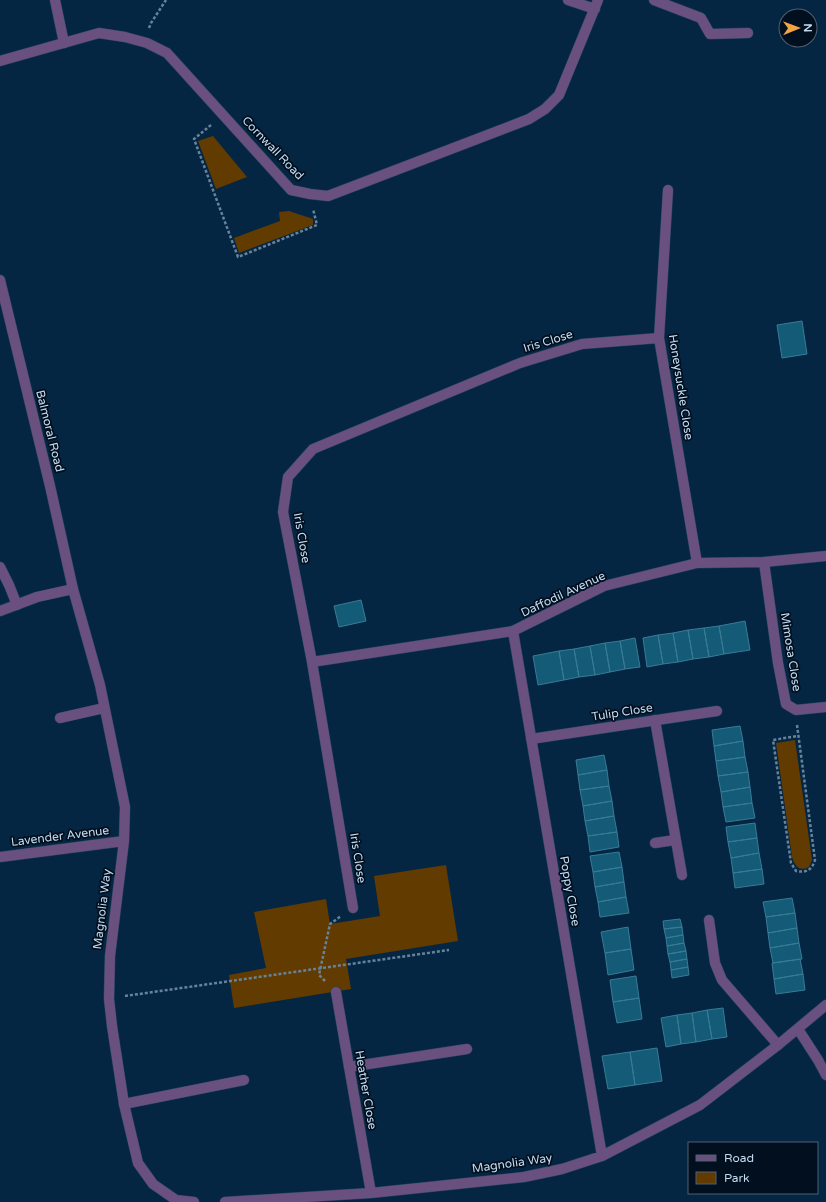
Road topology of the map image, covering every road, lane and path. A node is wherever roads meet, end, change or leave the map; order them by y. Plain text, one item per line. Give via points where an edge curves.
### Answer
1 (55, 0) edge
2 (166, 0) edge
3 (568, 0) edge
4 (654, 0) edge
5 (596, 5) edge
6 (748, 33) dead end
7 (143, 42) junction
8 (64, 43) junction
9 (0, 61) edge
10 (223, 115) junction
11 (668, 190) dead end
12 (310, 194) junction
13 (0, 280) edge
14 (659, 338) junction
15 (826, 556) edge
16 (764, 562) junction
17 (697, 563) junction
18 (0, 567) edge
19 (73, 589) junction
20 (17, 605) junction
21 (0, 611) edge
22 (513, 631) junction
23 (312, 662) junction
24 (826, 706) edge
25 (104, 708) junction
26 (796, 710) junction
27 (717, 711) dead end
28 (60, 718) dead end
29 (655, 720) junction
30 (797, 736) junction
31 (531, 739) junction
32 (675, 840) junction
33 (124, 841) junction
34 (656, 843) dead end
35 (0, 857) edge
36 (682, 875) dead end
37 (353, 908) joint
38 (709, 920) dead end
39 (449, 950) dead end
40 (320, 969) junction
41 (336, 992) joint
42 (109, 999) junction
43 (826, 1005) edge
44 (798, 1029) junction
45 (778, 1045) junction
46 (467, 1049) dead end
47 (349, 1067) junction
48 (826, 1075) edge
49 (244, 1080) dead end
50 (124, 1104) junction
51 (602, 1156) junction
52 (371, 1193) junction
53 (194, 1202) edge
54 (225, 1202) edge

1 - 8 street
2 - 7 path via 151,23
3 - 5 street
4 - 6 street via 701,18 710,34
5 - 12 street, Cornwall Road via 559,95 545,109 529,119 328,196
7 - 8 street, Cornwall Road via 99,33
7 - 10 street, Cornwall Road via 167,53
8 - 9 street, Cornwall Road
10 - 12 street, Cornwall Road via 291,190
10 - 12 path via 194,139 238,257 317,225
11 - 14 street, Honeysuckle Close
13 - 19 street, Balmoral Road
14 - 17 street, Honeysuckle Close
14 - 23 street, Iris Close via 582,344 520,363 313,449 288,477 283,512
15 - 16 street, Daffodil Avenue
16 - 17 street, Daffodil Avenue
16 - 26 street, Mimosa Close via 786,704
17 - 22 street, Daffodil Avenue via 604,586
18 - 20 street
19 - 20 street via 37,597
19 - 25 street, Magnolia Way
20 - 21 street
22 - 23 street, Daffodil Avenue
22 - 31 street, Poppy Close
23 - 37 street, Iris Close
24 - 26 street
25 - 28 street
25 - 33 street, Magnolia Way via 125,808
26 - 30 path
27 - 29 street, Tulip Close
29 - 31 street, Tulip Close
29 - 32 street
30 - 30 path via 815,860 811,869 806,872 796,871 791,863 773,740
31 - 51 street, Poppy Close
32 - 34 street
32 - 36 street
33 - 35 street, Lavender Avenue
33 - 42 street, Magnolia Way via 110,956
37 - 40 path via 330,924
38 - 45 street via 715,963 722,980
39 - 40 path
40 - 41 path via 319,975
40 - 42 path
41 - 47 street, Heather Close
42 - 50 street, Magnolia Way
43 - 44 street, Magnolia Way
44 - 45 street, Magnolia Way
44 - 48 street
45 - 51 street, Magnolia Way via 700,1105
46 - 47 street
47 - 52 street, Heather Close
49 - 50 street
50 - 53 street, Magnolia Way via 138,1163 153,1184 176,1200
51 - 52 street, Magnolia Way via 562,1169 524,1177
52 - 54 street, Magnolia Way

